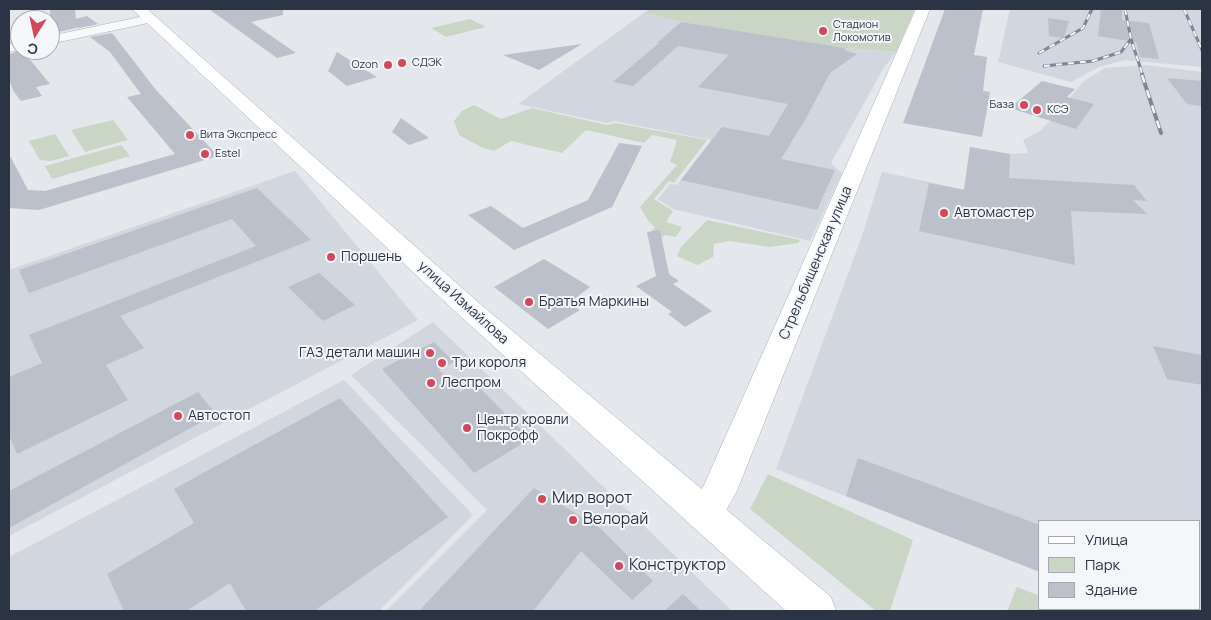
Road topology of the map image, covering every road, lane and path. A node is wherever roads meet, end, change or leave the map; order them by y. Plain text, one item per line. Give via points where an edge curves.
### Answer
1 (924, 9) edge
2 (144, 14) edge
3 (60, 37) edge
4 (704, 515) junction
5 (816, 611) edge

1 - 4 main road, Стрельбищенская улица via 718,493
2 - 3 street
2 - 4 main road, улица Измайлова via 469,309
4 - 5 main road, улица Измайлова

